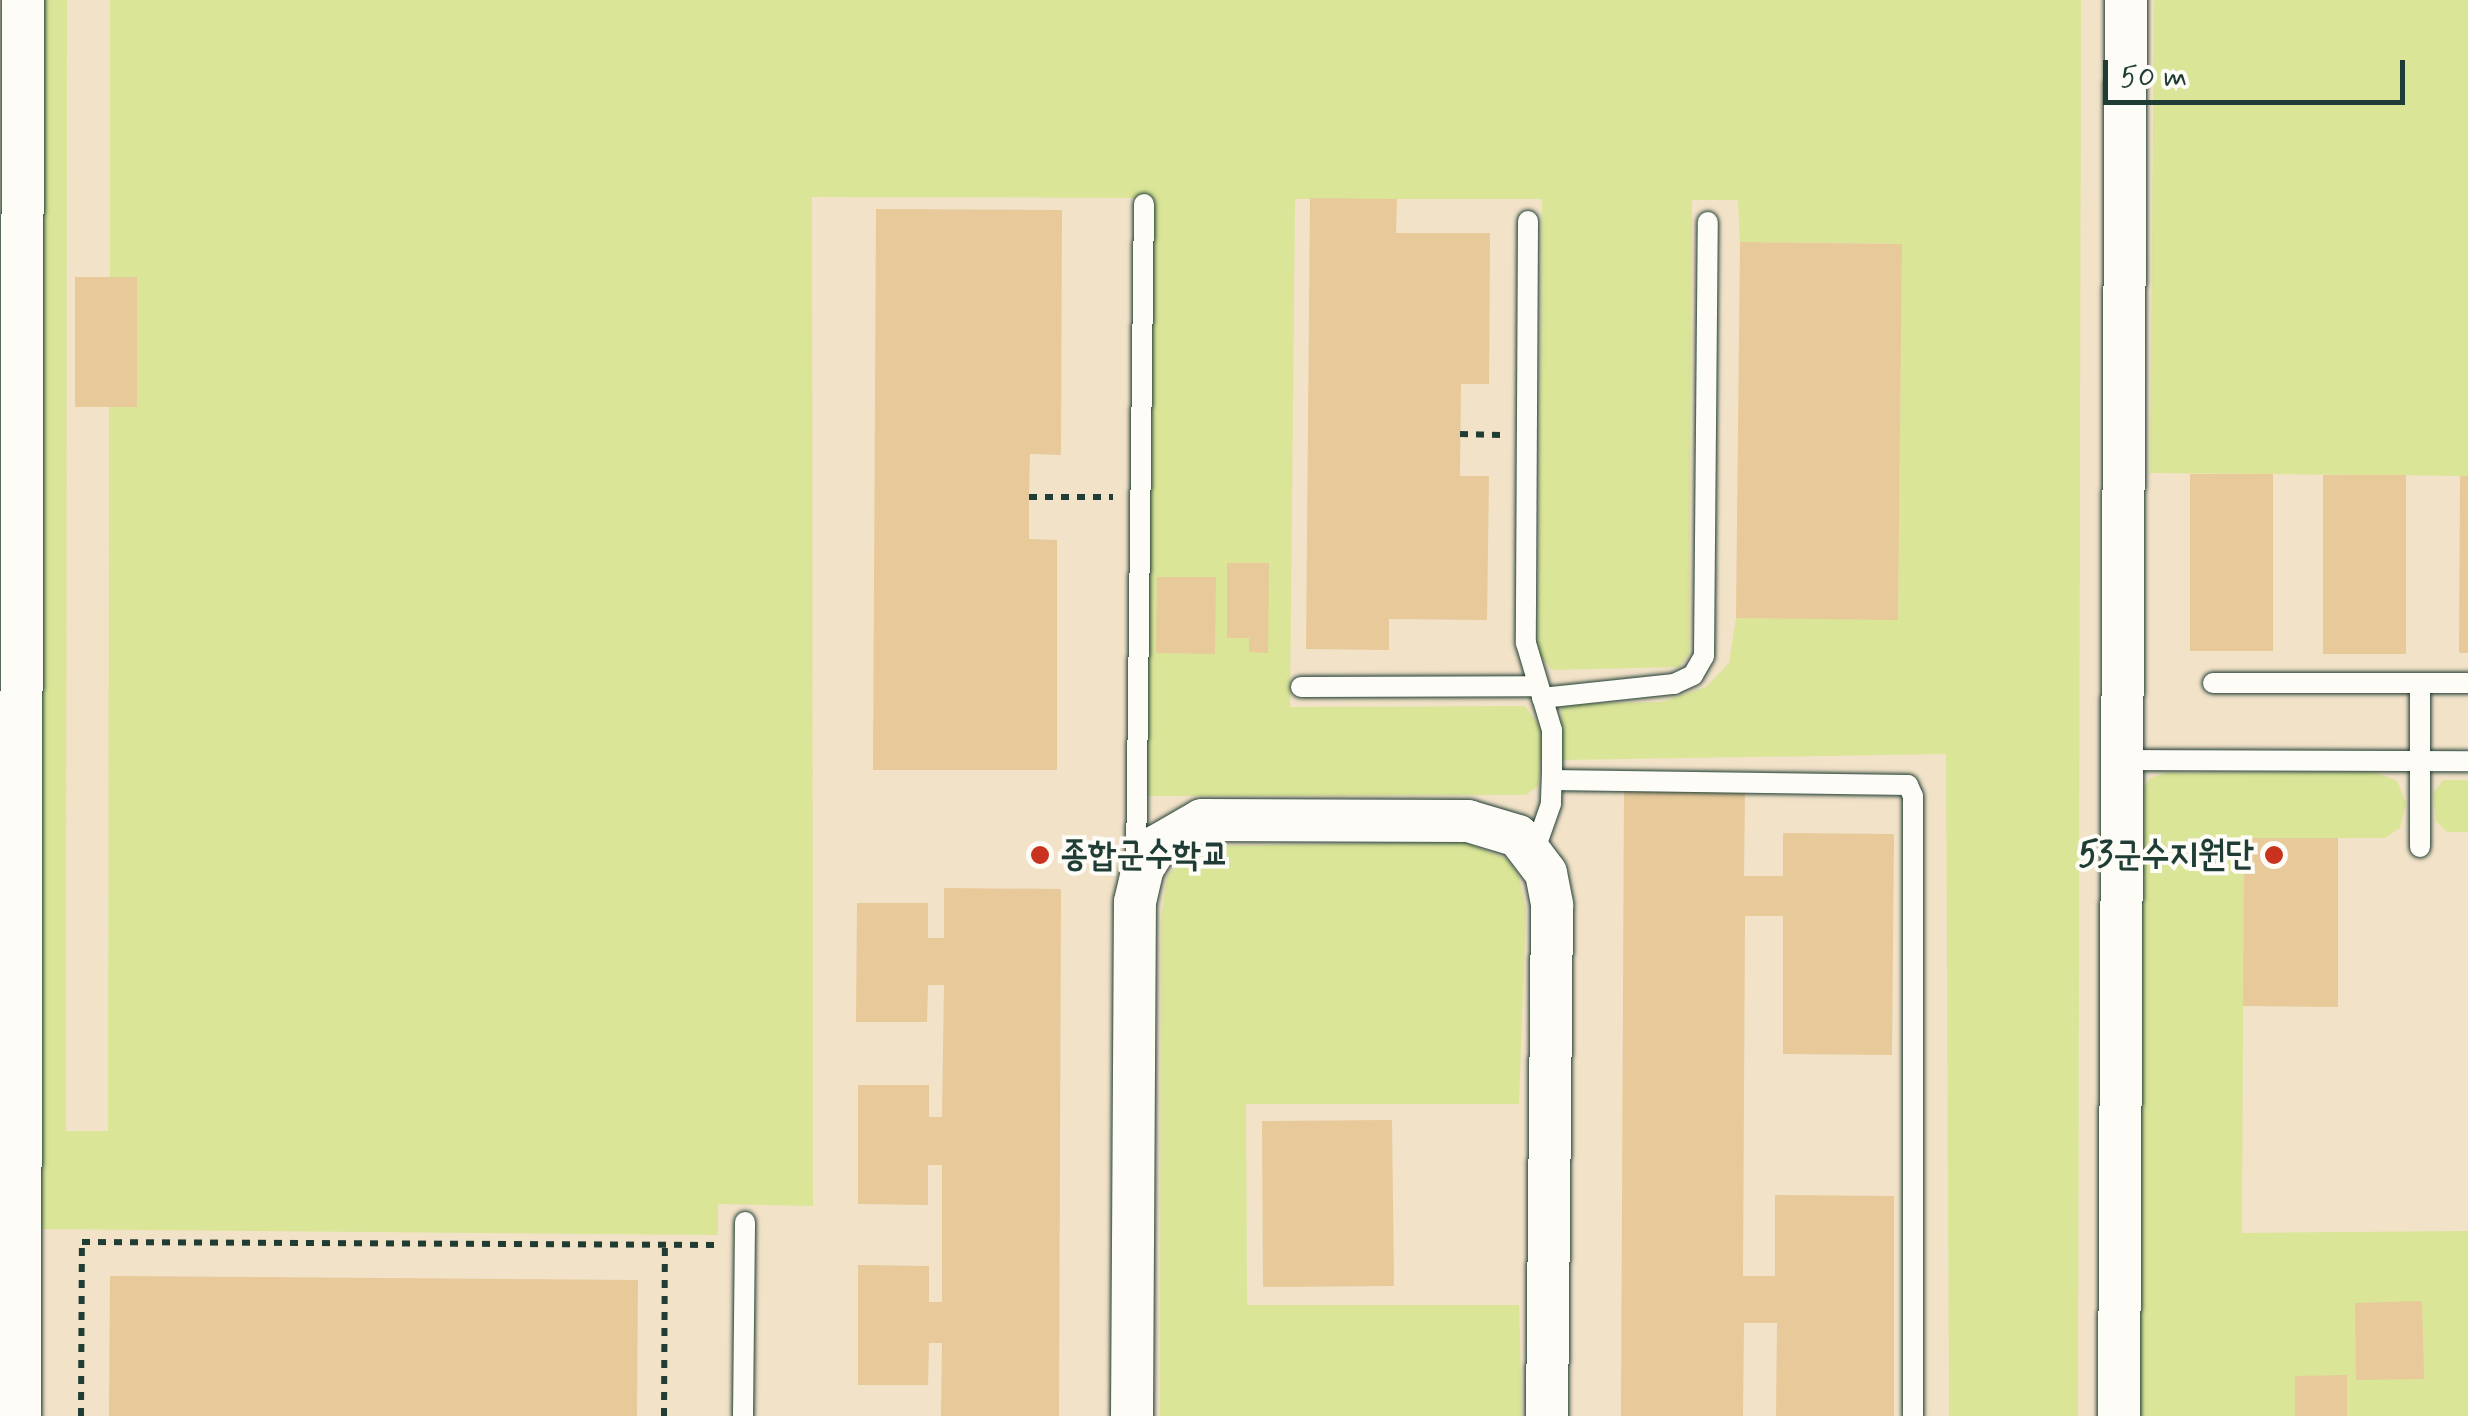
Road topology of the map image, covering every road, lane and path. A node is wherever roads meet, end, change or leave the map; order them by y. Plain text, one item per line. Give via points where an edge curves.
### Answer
1 (23, 0) edge
2 (2126, 0) edge
3 (1144, 204) dead end
4 (1528, 221) dead end
5 (1708, 222) dead end
6 (11, 344) edge
7 (1029, 497) dead end
8 (1140, 497) junction
9 (2468, 682) edge
10 (2420, 683) junction
11 (2213, 684) dead end
12 (1301, 687) dead end
13 (1539, 692) junction
14 (2123, 760) junction
15 (2420, 761) junction
16 (2468, 761) edge
17 (1552, 780) junction
18 (2420, 847) dead end
19 (1534, 852) junction
20 (1135, 902) junction
21 (745, 1222) dead end
22 (665, 1245) junction
23 (745, 1246) junction
24 (20, 1416) edge
25 (82, 1416) edge
26 (664, 1416) edge
27 (744, 1416) edge
28 (1132, 1416) edge
29 (1547, 1416) edge
30 (1912, 1416) edge
31 (2120, 1416) edge

1 - 6 street
2 - 14 street
3 - 8 lane
4 - 13 lane via 1526,643
5 - 13 lane via 1704,656 1693,675 1674,684
6 - 24 street
7 - 8 path
8 - 20 lane
9 - 10 lane
10 - 11 lane
10 - 15 lane
12 - 13 lane
13 - 17 lane via 1552,730
14 - 15 lane
14 - 31 street
15 - 16 lane
15 - 18 lane
17 - 19 lane
17 - 30 lane via 1908,786
19 - 20 street via 1518,836 1468,821 1202,820 1157,846 1142,868
19 - 29 street via 1552,905
20 - 28 street
21 - 23 lane
22 - 23 path
22 - 25 path via 82,1242
22 - 26 path
23 - 27 lane

